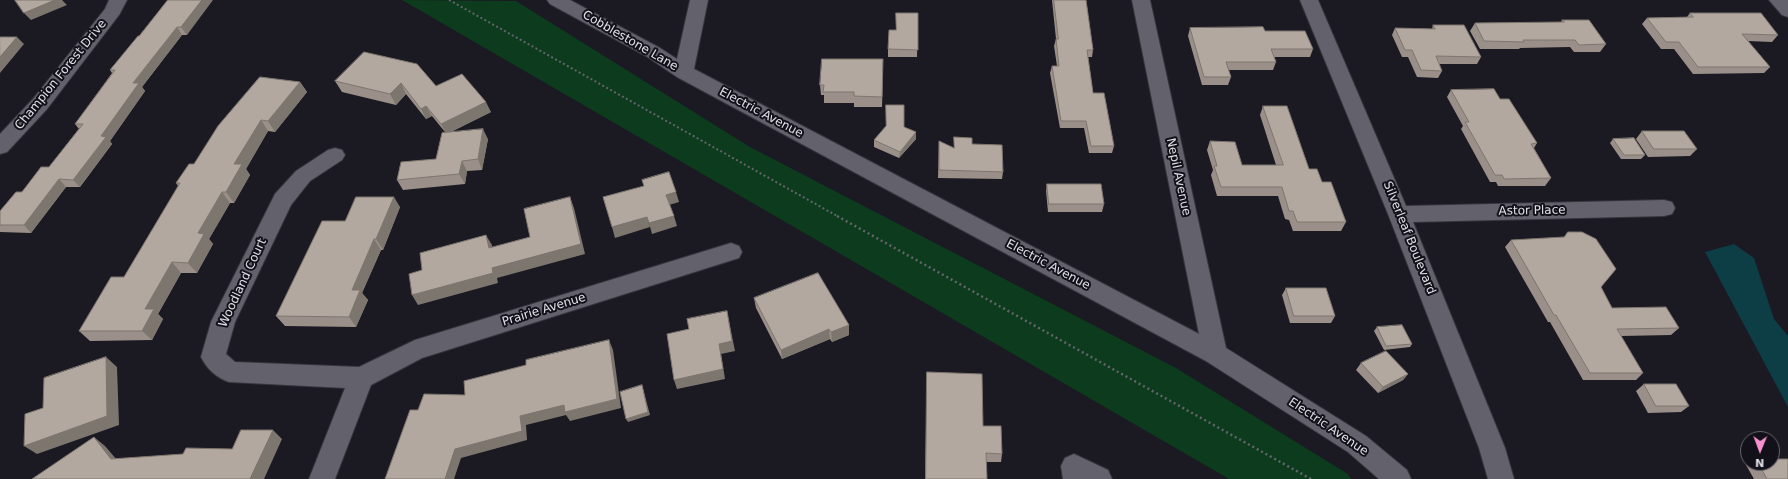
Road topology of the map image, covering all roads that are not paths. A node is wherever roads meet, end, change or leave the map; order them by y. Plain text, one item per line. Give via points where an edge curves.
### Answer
1 (118, 0) edge
2 (556, 0) edge
3 (699, 0) edge
4 (1141, 0) edge
5 (1309, 0) edge
6 (1778, 0) edge
7 (1788, 11) edge
8 (684, 72) junction
9 (0, 147) edge
10 (335, 155) dead end
11 (1664, 208) dead end
12 (1399, 214) junction
13 (731, 252) dead end
14 (1215, 354) junction
15 (361, 378) junction
16 (322, 479) edge
17 (1076, 479) edge
18 (1099, 479) edge
19 (1398, 479) edge
20 (1501, 479) edge

1 - 9 street, Champion Forest Drive via 113,11 40,104
2 - 8 street, Cobblestone Lane via 653,52
3 - 8 street
4 - 14 street, Nepil Avenue
5 - 12 street, Silverleaf Boulevard
6 - 7 street
8 - 14 street, Electric Avenue
10 - 15 street, Woodland Court via 303,176 283,200 223,322 213,357 229,372
11 - 12 street, Astor Place
12 - 20 street, Silverleaf Boulevard via 1492,448
13 - 15 street, Prairie Avenue via 415,350
14 - 19 street, Electric Avenue via 1357,444
15 - 16 street
17 - 18 street via 1074,466

